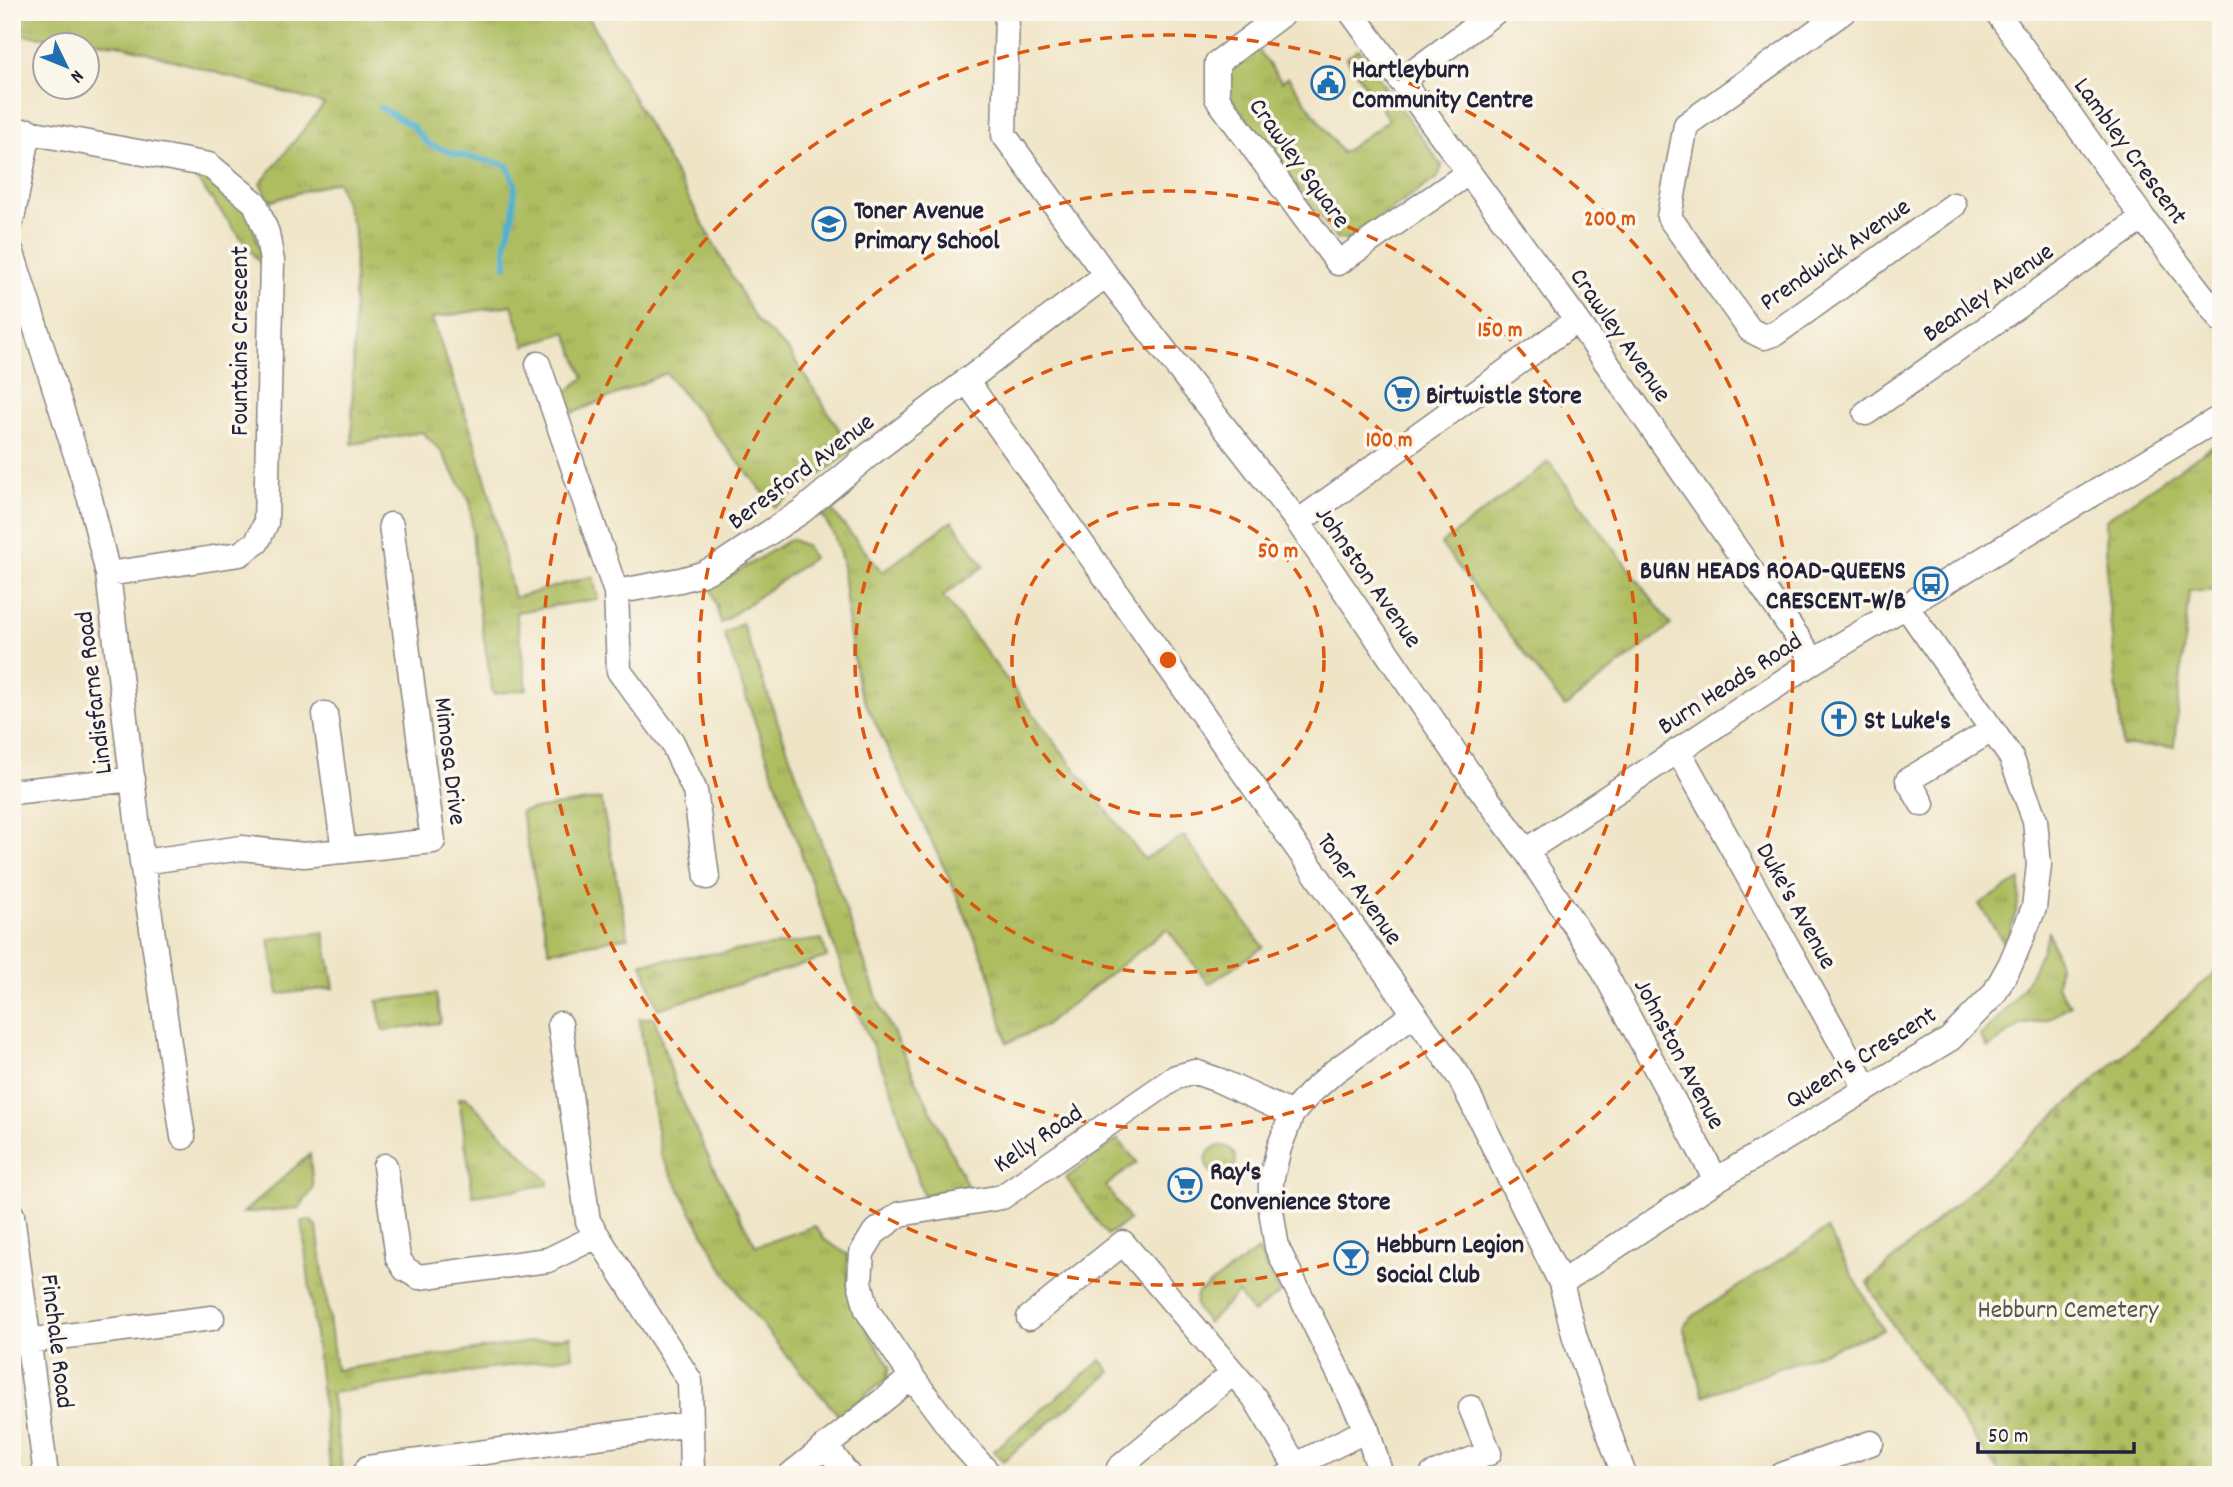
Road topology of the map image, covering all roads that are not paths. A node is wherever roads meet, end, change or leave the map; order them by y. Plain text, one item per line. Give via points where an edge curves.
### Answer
1 (1007, 12) edge
2 (1285, 12) edge
3 (1351, 12) edge
4 (1494, 12) edge
5 (1843, 12) edge
6 (1997, 12) edge
7 (1401, 81) junction
8 (21, 130) edge
9 (1468, 173) junction
10 (1954, 205) dead end
11 (2143, 218) junction
12 (12, 219) edge
13 (12, 253) edge
14 (1106, 275) junction
15 (1577, 320) junction
16 (2221, 320) edge
17 (538, 364) dead end
18 (966, 380) junction
19 (1866, 413) dead end
20 (2221, 417) edge
21 (1298, 522) junction
22 (391, 525) dead end
23 (108, 574) junction
24 (616, 592) junction
25 (1906, 606) junction
26 (1814, 661) junction
27 (325, 715) dead end
28 (1992, 730) junction
29 (1678, 750) junction
30 (133, 779) junction
31 (12, 792) edge
32 (1922, 804) dead end
33 (1526, 850) junction
34 (344, 851) junction
35 (142, 862) junction
36 (707, 877) dead end
37 (1414, 1014) junction
38 (560, 1024) dead end
39 (1866, 1088) junction
40 (1292, 1114) junction
41 (183, 1138) dead end
42 (385, 1166) dead end
43 (1716, 1180) junction
44 (12, 1215) edge
45 (597, 1236) junction
46 (1561, 1283) junction
47 (212, 1318) dead end
48 (1030, 1318) dead end
49 (27, 1340) junction
50 (1233, 1373) junction
51 (912, 1377) junction
52 (1471, 1408) dead end
53 (691, 1424) junction
54 (1367, 1430) junction
55 (1871, 1443) dead end
56 (826, 1446) junction
57 (1119, 1468) dead end
58 (1292, 1471) edge
59 (46, 1475) edge
60 (364, 1475) edge
61 (692, 1475) edge
62 (790, 1475) edge
63 (848, 1475) edge
64 (990, 1475) edge
65 (1381, 1475) edge
66 (1432, 1475) edge
67 (1624, 1475) edge
68 (1782, 1475) edge

1 - 14 street, Johnston Avenue via 1004,135
2 - 9 street, Crawley Square via 1217,63 1217,98 1338,263
3 - 7 street, Crawley Avenue
4 - 7 street
5 - 10 street, Prendwick Avenue via 1686,125 1669,217 1750,330 1764,337
6 - 11 street, Lambley Crescent
7 - 9 street, Crawley Avenue
8 - 12 street
8 - 23 street, Fountains Crescent via 209,165 255,203 267,233 266,523 257,542 240,554
9 - 15 street, Crawley Avenue
11 - 16 street, Lambley Crescent
11 - 19 street, Beanley Avenue
13 - 23 street, Lindisfarne Road via 90,499
14 - 18 street, Beresford Avenue
14 - 21 street, Johnston Avenue
15 - 21 street
15 - 26 street, Crawley Avenue
17 - 24 street
18 - 24 street, Beresford Avenue via 802,511 720,565 680,580
18 - 37 street, Toner Avenue
20 - 25 street, Burn Heads Road
21 - 33 street, Johnston Avenue
22 - 34 street, Mimosa Drive via 433,841
23 - 30 street, Lindisfarne Road
24 - 36 street via 619,671 672,742 695,791
25 - 26 street, Burn Heads Road
25 - 28 street, Queen's Crescent
26 - 29 street, Burn Heads Road
27 - 34 street
28 - 32 street via 1908,780
28 - 39 street, Queen's Crescent via 2011,757 2035,820 2039,865 2034,908 1994,994 1950,1039
29 - 33 street, Burn Heads Road
29 - 39 street, Duke's Avenue
30 - 31 street
30 - 35 street, Lindisfarne Road
33 - 43 street, Johnston Avenue via 1601,966
34 - 35 street, Mimosa Drive via 304,855 242,848
35 - 41 street, Lindisfarne Road
37 - 40 street via 1335,1071
37 - 46 street, Toner Avenue via 1460,1078
38 - 45 street via 588,1221
39 - 43 street, Queen's Crescent
40 - 51 street, Kelly Road via 1195,1072 1176,1077 1002,1197 900,1213 874,1233 862,1253 860,1282 867,1310
40 - 54 street via 1271,1181 1277,1248
42 - 45 street via 398,1258 419,1277 548,1259
43 - 46 street, Queen's Crescent
44 - 49 street, Finchale Road
45 - 53 street via 691,1381
46 - 67 street, Toner Avenue via 1575,1338
47 - 49 street
48 - 50 street via 1123,1243
49 - 59 street, Finchale Road
50 - 57 street
50 - 58 street via 1254,1397
51 - 56 street
51 - 64 street, Kelly Road
52 - 66 street via 1489,1452
53 - 60 street via 368,1468
53 - 61 street
54 - 58 street
54 - 65 street
55 - 68 street
56 - 62 street
56 - 63 street

